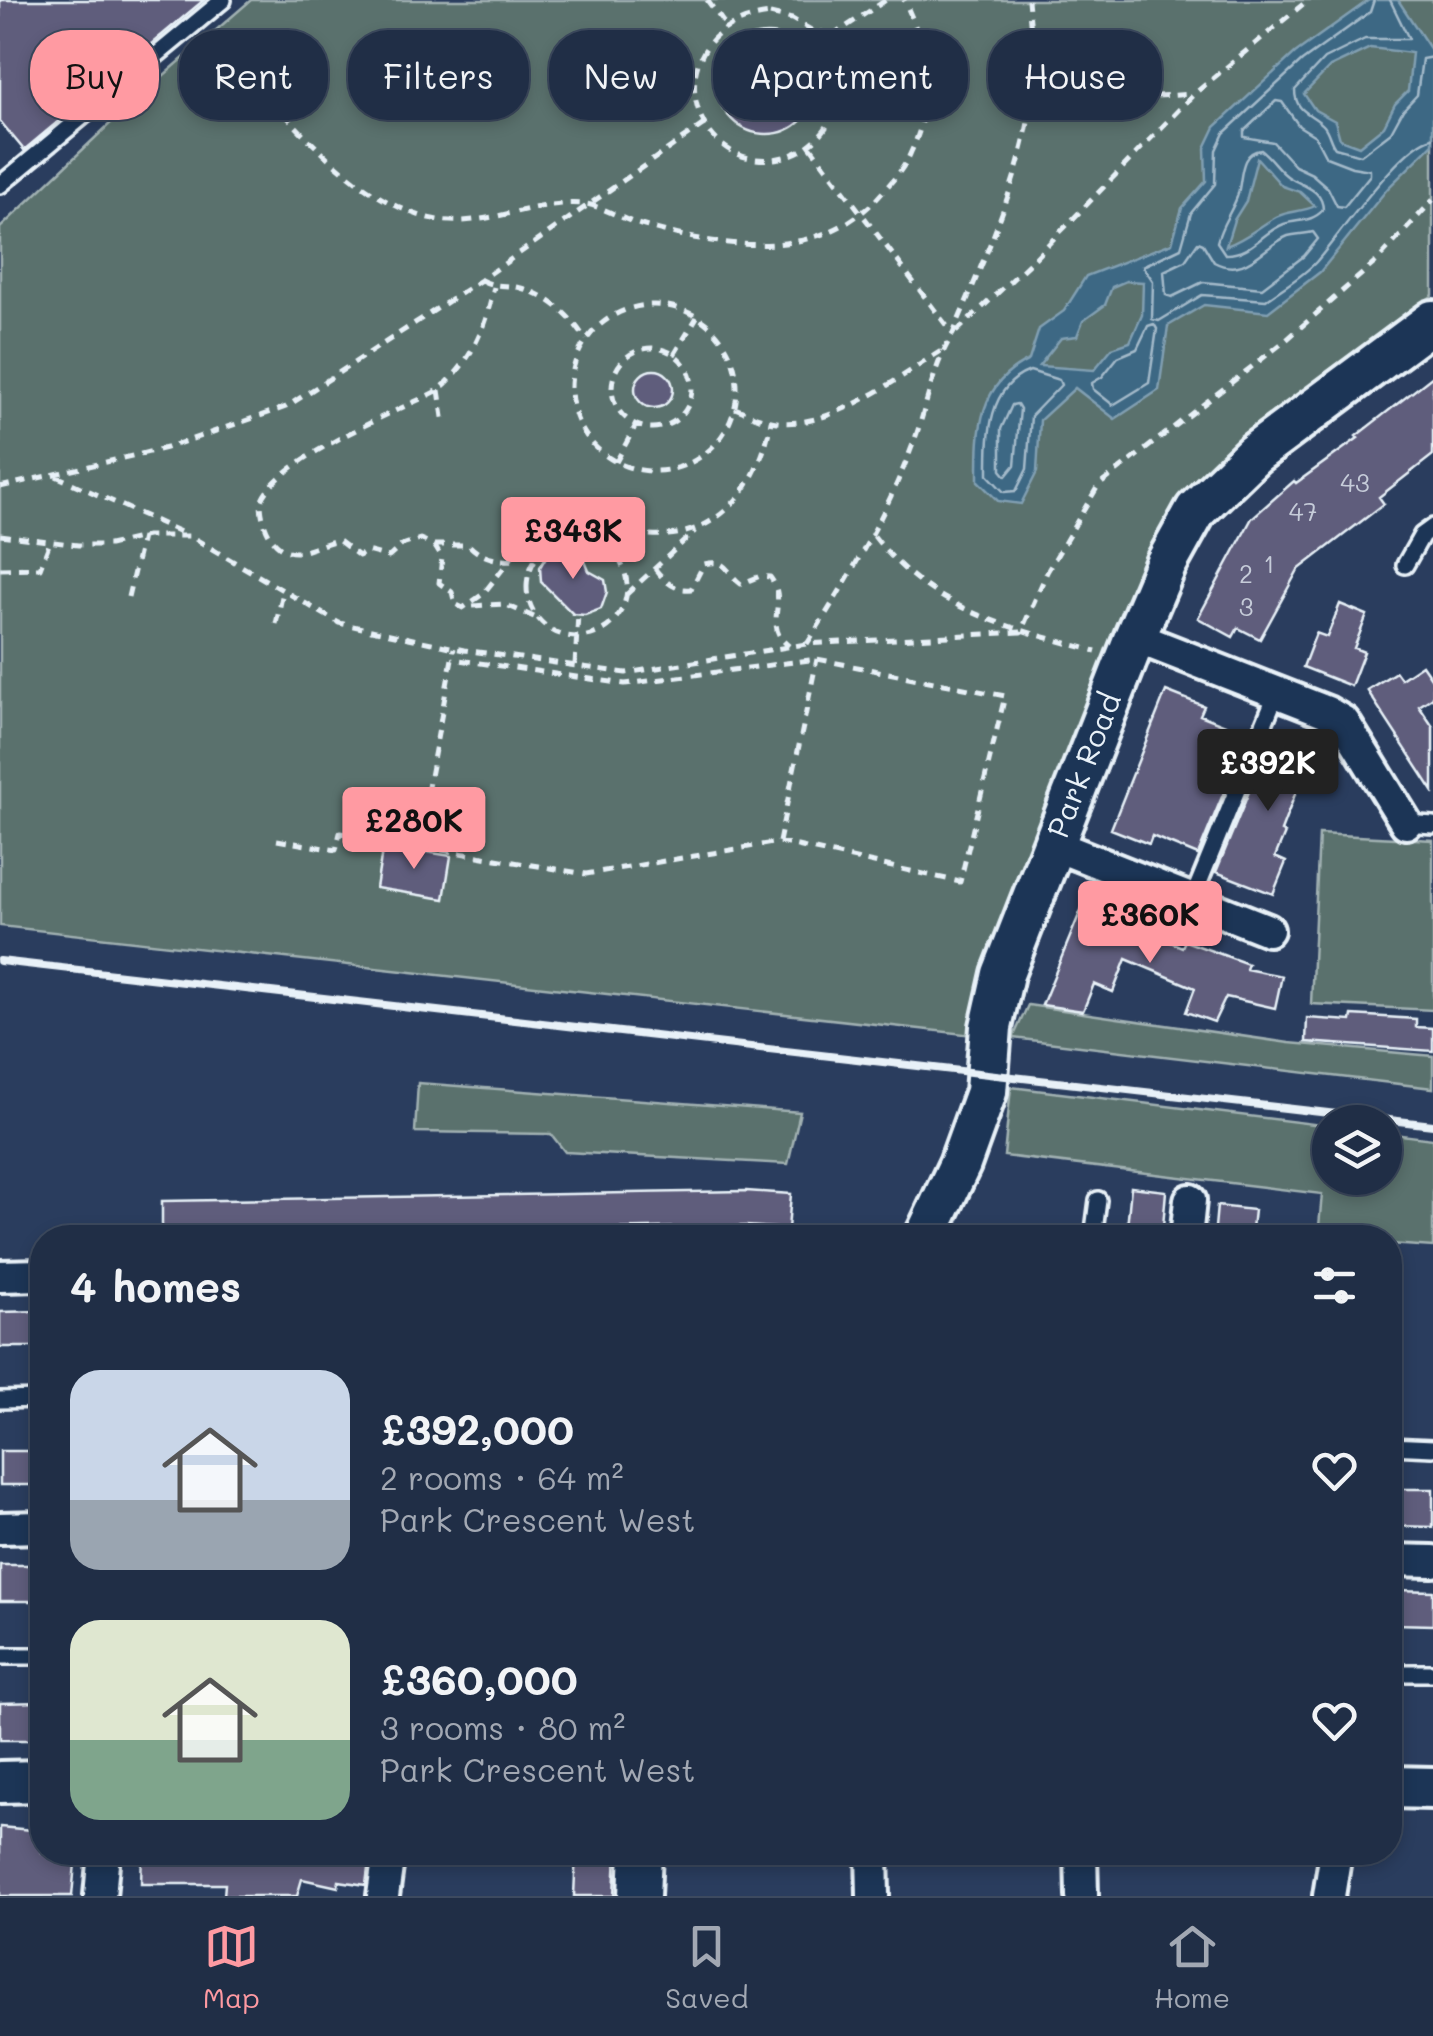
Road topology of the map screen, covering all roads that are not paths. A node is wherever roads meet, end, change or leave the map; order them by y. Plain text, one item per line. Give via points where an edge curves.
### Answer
1 (222, 0) edge
2 (0, 186) edge
3 (1433, 320) edge
4 (1433, 526) edge
5 (1405, 566) dead end
6 (1130, 649) junction
7 (1277, 692) junction
8 (1420, 824) edge
9 (1054, 846) junction
10 (1192, 900) junction
11 (1268, 930) dead end
12 (1098, 1200) dead end
13 (1190, 1200) dead end
14 (931, 1225) edge
15 (1095, 1225) edge
16 (1187, 1225) edge
17 (30, 1275) edge
18 (0, 1276) edge
19 (0, 1400) edge
20 (30, 1400) edge
21 (1402, 1447) edge
22 (1433, 1448) edge
23 (30, 1527) edge
24 (0, 1528) edge
25 (1402, 1560) edge
26 (1433, 1561) edge
27 (0, 1656) edge
28 (30, 1656) edge
29 (1433, 1673) edge
30 (1402, 1674) edge
31 (30, 1781) edge
32 (0, 1782) edge
33 (1402, 1787) edge
34 (1433, 1788) edge
35 (103, 1865) edge
36 (388, 1865) edge
37 (640, 1865) edge
38 (872, 1865) edge
39 (1081, 1865) edge
40 (1334, 1865) edge
41 (100, 1896) edge
42 (383, 1896) edge
43 (639, 1896) edge
44 (873, 1896) edge
45 (1082, 1896) edge
46 (1329, 1896) edge

1 - 2 lane
3 - 6 main road, Park Road via 1226,479 1196,510
4 - 5 lane
6 - 7 street
6 - 9 main road, Park Road
7 - 8 street via 1344,722
7 - 10 lane
9 - 10 street
9 - 14 main road, Park Road via 996,997 976,1124
10 - 11 street
12 - 15 lane
13 - 16 street
17 - 18 street
19 - 20 lane
21 - 22 lane
23 - 24 street
25 - 26 street
27 - 28 lane
29 - 30 lane
31 - 32 main road
33 - 34 main road
35 - 41 street
36 - 42 street
37 - 43 main road
38 - 44 street
39 - 45 street
40 - 46 street

